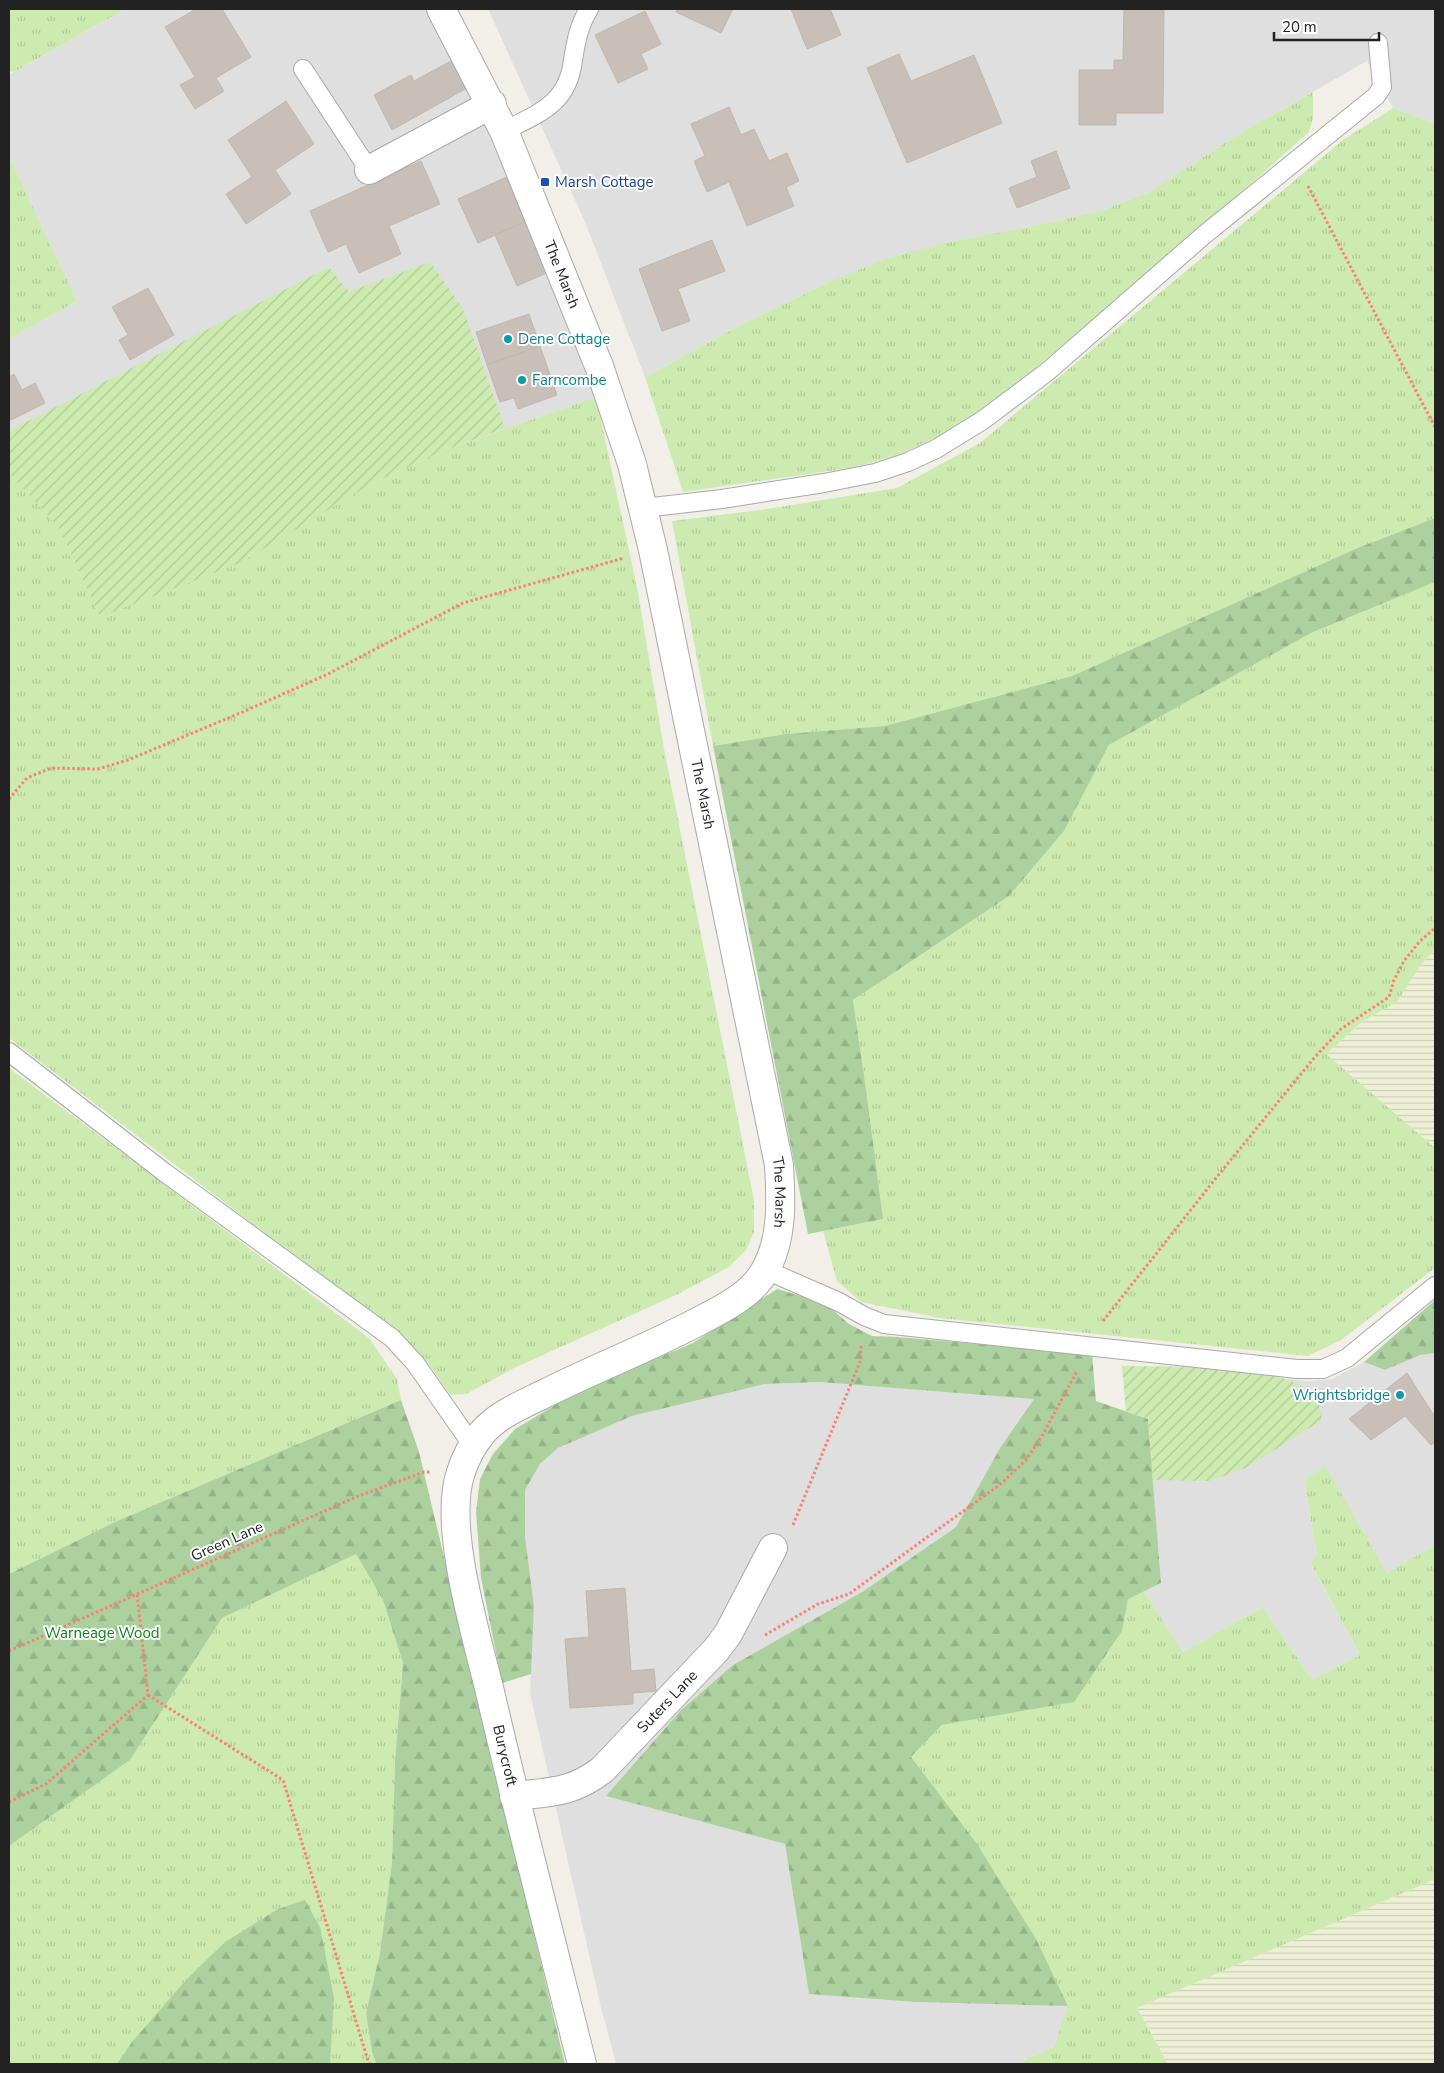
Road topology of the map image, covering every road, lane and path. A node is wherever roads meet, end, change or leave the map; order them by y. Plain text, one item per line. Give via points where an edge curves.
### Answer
1 (442, 9) edge
2 (589, 9) edge
3 (1378, 43) dead end
4 (303, 69) dead end
5 (492, 104) junction
6 (504, 130) junction
7 (1295, 161) junction
8 (369, 170) joint
9 (1435, 427) edge
10 (644, 508) junction
11 (653, 550) junction
12 (9, 799) edge
13 (1435, 928) edge
14 (9, 1052) edge
15 (766, 1270) junction
16 (1435, 1286) edge
17 (864, 1316) junction
18 (1090, 1345) junction
19 (473, 1446) junction
20 (460, 1473) junction
21 (773, 1548) joint
22 (137, 1593) junction
23 (725, 1638) junction
24 (9, 1651) edge
25 (148, 1695) junction
26 (514, 1796) junction
27 (9, 1802) edge
28 (369, 2064) edge
29 (582, 2064) edge

1 - 5 street, The Marsh
2 - 6 lane via 578,31 571,74 564,90 546,109
3 - 7 lane via 1382,87 1376,96
4 - 8 lane
5 - 6 street, The Marsh
5 - 8 street
6 - 10 street, The Marsh via 599,366
7 - 9 path
7 - 10 lane via 1204,235 1047,372 983,420 936,449 900,465 850,478
10 - 11 street, The Marsh
11 - 12 path via 463,603 328,674 245,711 128,760 98,769 51,768 27,778
11 - 15 street, The Marsh via 778,1166 780,1224
13 - 18 path via 1404,961 1389,997 1341,1029 1308,1066 1116,1304
14 - 19 lane via 164,1172 392,1338 415,1363
15 - 17 lane
15 - 19 street, The Marsh via 751,1289 731,1304 516,1408 495,1421
16 - 18 lane via 1348,1358 1323,1369 1297,1369
17 - 18 lane via 884,1324
17 - 21 path via 860,1362 792,1528
18 - 23 path via 1042,1436 1026,1460 1002,1483 849,1594 818,1604 762,1637
19 - 20 street, Burycroft
20 - 22 path, Green Lane via 424,1472
20 - 26 street, Burycroft via 455,1512 458,1549
21 - 23 street, Suters Lane
22 - 24 path, Green Lane
22 - 25 path
23 - 26 street, Suters Lane via 588,1781 572,1788
25 - 27 path via 46,1784
25 - 28 path via 283,1780
26 - 29 street, Burycroft

